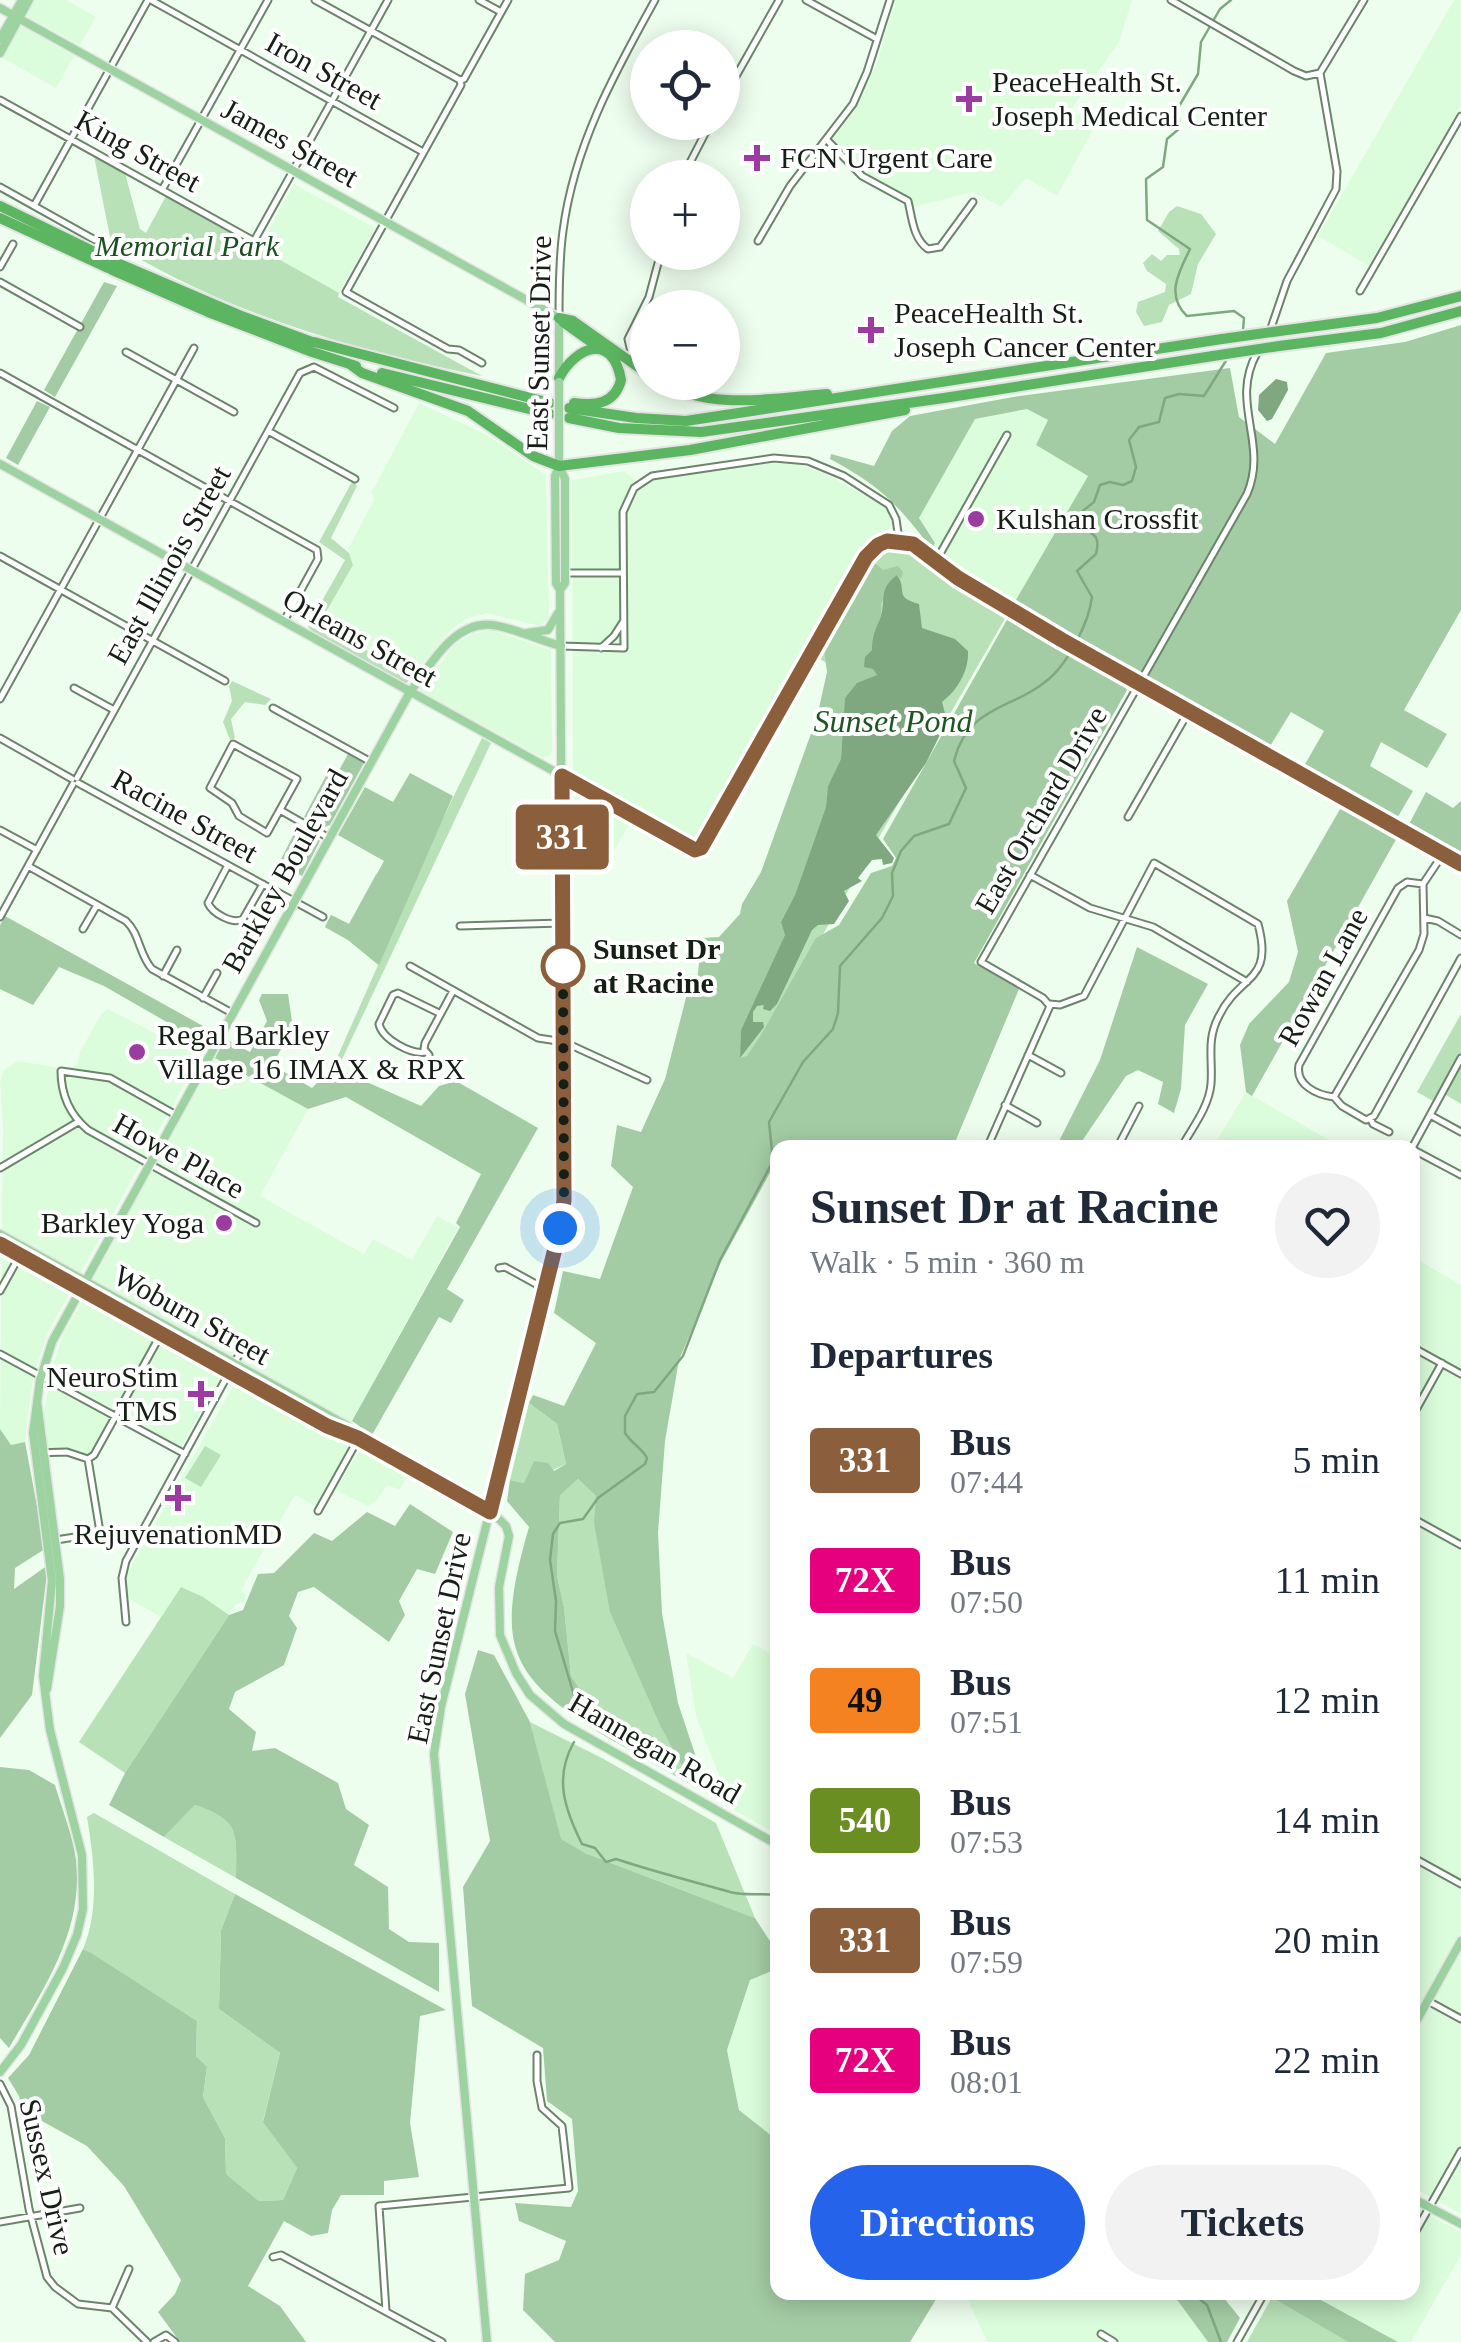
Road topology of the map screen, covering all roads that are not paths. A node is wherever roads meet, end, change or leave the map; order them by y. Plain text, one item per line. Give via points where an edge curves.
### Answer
1 (25, 0) edge
2 (149, 0) edge
3 (268, 0) edge
4 (314, 0) edge
5 (388, 0) edge
6 (479, 0) edge
7 (508, 0) edge
8 (655, 0) edge
9 (779, 0) edge
10 (806, 0) edge
11 (890, 0) edge
12 (1171, 0) edge
13 (1364, 0) edge
14 (0, 8) edge
15 (501, 12) junction
16 (16, 17) junction
17 (370, 31) junction
18 (0, 39) edge
19 (877, 40) junction
20 (240, 50) junction
21 (0, 52) edge
22 (110, 69) junction
23 (740, 69) edge
24 (1320, 74) junction
25 (462, 82) junction
26 (0, 100) edge
27 (332, 102) junction
28 (1461, 116) edge
29 (201, 120) junction
30 (71, 139) junction
31 (826, 140) junction
32 (424, 153) junction
33 (293, 171) junction
34 (0, 188) edge
35 (162, 190) junction
36 (973, 202) dead end
37 (0, 206) edge
38 (34, 206) junction
39 (0, 218) edge
40 (385, 222) junction
41 (95, 240) dead end
42 (758, 240) dead end
43 (13, 244) dead end
44 (111, 265) junction
45 (0, 267) edge
46 (0, 282) edge
47 (1360, 291) dead end
48 (1461, 296) edge
49 (1461, 311) edge
50 (559, 318) junction
51 (80, 327) dead end
52 (1271, 328) dead end
53 (1266, 337) dead end
54 (1262, 344) dead end
55 (311, 346) junction
56 (194, 348) dead end
57 (126, 352) dead end
58 (606, 352) junction
59 (1257, 353) dead end
60 (630, 361) edge
61 (482, 363) dead end
62 (351, 364) junction
63 (0, 373) edge
64 (176, 380) junction
65 (559, 380) junction
66 (858, 395) junction
67 (740, 398) edge
68 (944, 398) junction
69 (394, 408) dead end
70 (569, 410) junction
71 (234, 412) dead end
72 (268, 431) junction
73 (1008, 435) dead end
74 (138, 450) junction
75 (0, 464) edge
76 (560, 466) junction
77 (354, 479) dead end
78 (230, 501) junction
79 (100, 519) junction
80 (899, 540) junction
81 (0, 556) edge
82 (936, 561) junction
83 (192, 570) junction
84 (566, 573) junction
85 (622, 573) junction
86 (60, 590) junction
87 (560, 590) junction
88 (560, 609) junction
89 (624, 620) junction
90 (284, 622) junction
91 (524, 634) junction
92 (152, 640) junction
93 (561, 646) junction
94 (600, 648) junction
95 (225, 681) dead end
96 (1140, 682) junction
97 (74, 688) dead end
98 (410, 692) junction
99 (0, 699) edge
100 (273, 708) dead end
101 (114, 710) junction
102 (1189, 710) junction
103 (0, 738) edge
104 (371, 762) junction
105 (562, 776) junction
106 (75, 781) junction
107 (280, 810) junction
108 (1128, 817) dead end
109 (0, 830) edge
110 (329, 838) junction
111 (37, 850) junction
112 (1443, 854) junction
113 (1461, 864) edge
114 (228, 865) junction
115 (28, 866) junction
116 (1030, 875) junction
117 (263, 884) junction
118 (1423, 884) junction
119 (294, 901) junction
120 (97, 905) junction
121 (0, 917) edge
122 (322, 917) dead end
123 (1124, 917) junction
124 (1424, 918) junction
125 (563, 923) junction
126 (460, 926) dead end
127 (84, 930) dead end
128 (1461, 935) edge
129 (177, 950) dead end
130 (1461, 958) edge
131 (410, 966) dead end
132 (217, 972) dead end
133 (163, 976) junction
134 (1247, 982) junction
135 (453, 990) junction
136 (203, 998) junction
137 (1050, 1004) junction
138 (232, 1013) junction
139 (438, 1013) junction
140 (564, 1042) junction
141 (1028, 1055) junction
142 (1461, 1058) edge
143 (1061, 1073) dead end
144 (647, 1080) dead end
145 (1334, 1096) junction
146 (1005, 1105) junction
147 (1139, 1106) dead end
148 (176, 1114) junction
149 (1430, 1115) junction
150 (1370, 1118) junction
151 (78, 1122) junction
152 (1038, 1123) dead end
153 (1389, 1132) dead end
154 (1461, 1132) edge
155 (990, 1140) edge
156 (1120, 1140) edge
157 (1185, 1140) edge
158 (1416, 1140) edge
159 (1420, 1152) edge
160 (148, 1164) junction
161 (0, 1168) edge
162 (1461, 1175) edge
163 (256, 1223) dead end
164 (0, 1234) edge
165 (0, 1244) edge
166 (20, 1255) junction
167 (499, 1268) dead end
168 (82, 1284) junction
169 (545, 1289) junction
170 (0, 1291) edge
171 (160, 1334) junction
172 (242, 1351) dead end
173 (1420, 1351) edge
174 (0, 1354) edge
175 (1442, 1363) junction
176 (232, 1368) junction
177 (1461, 1374) edge
178 (41, 1376) junction
179 (1420, 1403) edge
180 (115, 1416) junction
181 (358, 1438) junction
182 (40, 1453) junction
183 (184, 1454) junction
184 (88, 1458) junction
185 (318, 1510) dead end
186 (490, 1512) junction
187 (1420, 1522) edge
188 (100, 1532) junction
189 (140, 1536) junction
190 (52, 1541) junction
191 (1461, 1545) edge
192 (126, 1622) dead end
193 (770, 1840) edge
194 (1420, 1861) edge
195 (1461, 1884) edge
196 (1461, 1942) edge
197 (1428, 2002) junction
198 (1420, 2015) edge
199 (1461, 2019) edge
200 (538, 2055) dead end
201 (0, 2072) edge
202 (0, 2084) edge
203 (1461, 2151) edge
204 (474, 2197) junction
205 (1420, 2203) edge
206 (80, 2208) dead end
207 (1429, 2208) junction
208 (31, 2217) junction
209 (0, 2222) edge
210 (1420, 2224) edge
211 (1461, 2224) edge
212 (273, 2257) dead end
213 (129, 2269) dead end
214 (1261, 2300) edge
215 (112, 2308) junction
216 (386, 2311) junction
217 (1101, 2334) dead end
218 (1238, 2341) edge
219 (151, 2342) edge
220 (175, 2342) edge
221 (442, 2342) edge
222 (487, 2342) edge
223 (1114, 2342) edge

1 - 16 main road
2 - 20 street, Iron Street
2 - 22 street
3 - 20 street
4 - 17 street
5 - 17 street
6 - 15 street
7 - 15 street
8 - 50 street, East Sunset Drive via 606,90 576,170 563,230
9 - 23 street
10 - 19 street
11 - 19 street
12 - 24 street via 1301,74
13 - 24 street
14 - 16 main road, James Street
15 - 25 street
16 - 18 main road
16 - 21 main road
16 - 22 main road, James Street
17 - 25 street
17 - 27 street
19 - 31 street via 856,97
20 - 27 street, Iron Street
20 - 29 street
22 - 29 main road, James Street
22 - 30 street
24 - 52 street via 1336,189 1287,281
25 - 32 street
26 - 30 street, King Street
27 - 32 street, Iron Street
27 - 33 street
28 - 47 street
29 - 33 main road, James Street
29 - 35 street
30 - 35 street, King Street
30 - 38 street
31 - 36 street via 862,176 908,201 928,249 940,247
31 - 42 street
32 - 40 street
33 - 35 street, King Street via 254,241
33 - 40 main road, James Street
34 - 38 street
37 - 44 highway
38 - 41 street
39 - 44 highway
40 - 50 main road, James Street
40 - 61 street via 346,292
43 - 45 street
44 - 55 highway via 222,318
46 - 51 street
48 - 66 highway, bridge via 1377,318
49 - 68 highway, bridge via 1381,332
50 - 58 highway
50 - 60 highway
50 - 65 main road, East Sunset Drive
53 - 54 street
55 - 62 highway
55 - 62 highway via 550,408
56 - 64 street
57 - 64 street
58 - 65 highway via 577,353
58 - 70 highway via 620,372 619,388 607,401
59 - 96 street, East Orchard Drive via 1245,394 1256,444 1252,482
62 - 76 highway via 468,410 533,456
63 - 74 street
64 - 71 street
64 - 74 street
65 - 76 main road, East Sunset Drive, bridge
66 - 67 highway
66 - 70 highway via 686,420
68 - 70 highway via 700,432 618,428
68 - 76 highway via 792,432
69 - 72 street, East Illinois Street via 314,367 300,373
72 - 77 street
72 - 78 street, East Illinois Street
73 - 82 street
74 - 78 street
74 - 79 street
75 - 79 main road, Orleans Street
76 - 84 main road, East Sunset Drive
76 - 87 main road, East Sunset Drive
78 - 83 street, East Illinois Street
78 - 90 street via 315,548 318,559
79 - 83 main road, Orleans Street
79 - 86 street
80 - 82 main road
80 - 85 street via 888,505 857,484 808,460 762,459 658,474 640,483 622,512
80 - 105 main road, Orleans Street via 882,542 866,557 698,850
81 - 86 street
82 - 96 main road
83 - 90 main road, Orleans Street
83 - 92 street, East Illinois Street
84 - 85 street
84 - 87 main road, East Sunset Drive
85 - 89 street
86 - 92 street
86 - 99 street
87 - 88 main road, East Sunset Drive
88 - 91 main road via 549,629
88 - 93 main road, East Sunset Drive
89 - 94 street
89 - 94 street, Barkley Boulevard via 624,648
90 - 98 main road, Orleans Street
91 - 93 main road, Barkley Boulevard
91 - 98 main road, Barkley Boulevard via 490,624 469,628
92 - 95 street
92 - 101 street, East Illinois Street
93 - 94 street, Barkley Boulevard
93 - 105 main road, East Sunset Drive
96 - 102 main road
96 - 116 street, East Orchard Drive
97 - 101 street
98 - 104 main road, Barkley Boulevard
98 - 105 main road, Orleans Street
100 - 104 street
101 - 106 street, East Illinois Street
102 - 108 street
102 - 112 main road
103 - 106 street, Racine Street
104 - 110 main road, Barkley Boulevard
105 - 125 main road, East Sunset Drive
106 - 111 street, East Illinois Street
106 - 114 street, Racine Street
107 - 107 street via 297,779 234,744 210,788 268,832
107 - 110 street
109 - 111 street
110 - 119 main road, Barkley Boulevard
111 - 115 street, East Illinois Street
112 - 113 main road
112 - 118 street, Rowan Lane
114 - 117 street, Racine Street
114 - 117 street via 208,900 212,910 241,921
115 - 120 street
115 - 121 street, East Illinois Street
116 - 123 street via 1090,908
116 - 137 street, East Orchard Drive via 981,962
117 - 119 street, Racine Street
118 - 124 street
118 - 145 street, Rowan Lane via 1398,888 1298,1065 1302,1082
119 - 122 street, Racine Street
119 - 138 main road, Barkley Boulevard
120 - 127 street
120 - 133 street via 130,924 145,961
123 - 134 street
123 - 134 street via 1154,863 1258,924 1262,962
123 - 137 street via 1084,996
124 - 128 street
124 - 145 street via 1420,950
125 - 126 street
125 - 140 main road, East Sunset Drive
129 - 133 street
130 - 150 street
131 - 135 street
132 - 136 street
133 - 136 street
134 - 157 street via 1218,1018 1209,1044 1207,1101
135 - 139 street
135 - 140 street via 538,1038
136 - 138 street
137 - 141 street
138 - 148 main road, Barkley Boulevard
139 - 139 street via 427,1053 384,1035 379,1024 398,992
140 - 144 street
140 - 169 main road, East Sunset Drive via 564,1200
141 - 143 street
141 - 146 street
142 - 149 street
145 - 150 street
146 - 152 street
146 - 155 street
147 - 156 street
148 - 151 street, Howe Place via 110,1078 62,1071 64,1096
148 - 160 main road, Barkley Boulevard
149 - 154 street
149 - 158 street
150 - 153 street
151 - 160 street, Howe Place
151 - 161 street
159 - 162 street
160 - 163 street, Howe Place
160 - 168 main road, Barkley Boulevard
164 - 168 main road, Woburn Street
165 - 166 main road, Woburn Street
166 - 168 main road, Woburn Street
166 - 170 street
167 - 169 street
168 - 171 main road, Woburn Street
168 - 176 main road, Woburn Street
168 - 178 main road, Barkley Boulevard
169 - 186 main road, East Sunset Drive
171 - 176 main road, Woburn Street
171 - 180 street
172 - 176 street
173 - 175 street
174 - 178 street
175 - 177 street
175 - 179 street
176 - 181 main road, Woburn Street
176 - 183 street
178 - 180 street
178 - 182 main road, Barkley Boulevard
180 - 183 street
180 - 184 street
181 - 185 street
181 - 186 main road, Woburn Street
182 - 184 street
182 - 190 main road, Barkley Boulevard
183 - 189 street
184 - 188 street
186 - 193 main road, Hannegan Road via 510,1536 499,1587 500,1636 530,1694 564,1724
186 - 204 main road, East Sunset Drive via 434,1754
187 - 191 street
188 - 189 street
188 - 190 street
189 - 192 street via 123,1569
190 - 201 main road, Barkley Boulevard via 60,1606 46,1694 82,1855 82,1909 64,1968
194 - 195 street
196 - 197 main road
197 - 198 main road
197 - 199 street
200 - 204 street via 542,2108 562,2126 569,2188
202 - 208 street, Sussex Drive via 11,2106
203 - 207 street
204 - 216 street via 378,2206
204 - 222 main road, East Sunset Drive
205 - 207 main road
206 - 208 street
207 - 210 street
207 - 211 main road
208 - 209 street
208 - 215 street, Sussex Drive via 43,2268 55,2287 78,2304
212 - 216 street via 282,2255
213 - 215 street
214 - 218 street
215 - 219 street, Sussex Drive
216 - 221 street
217 - 223 street
219 - 220 street via 166,2334

